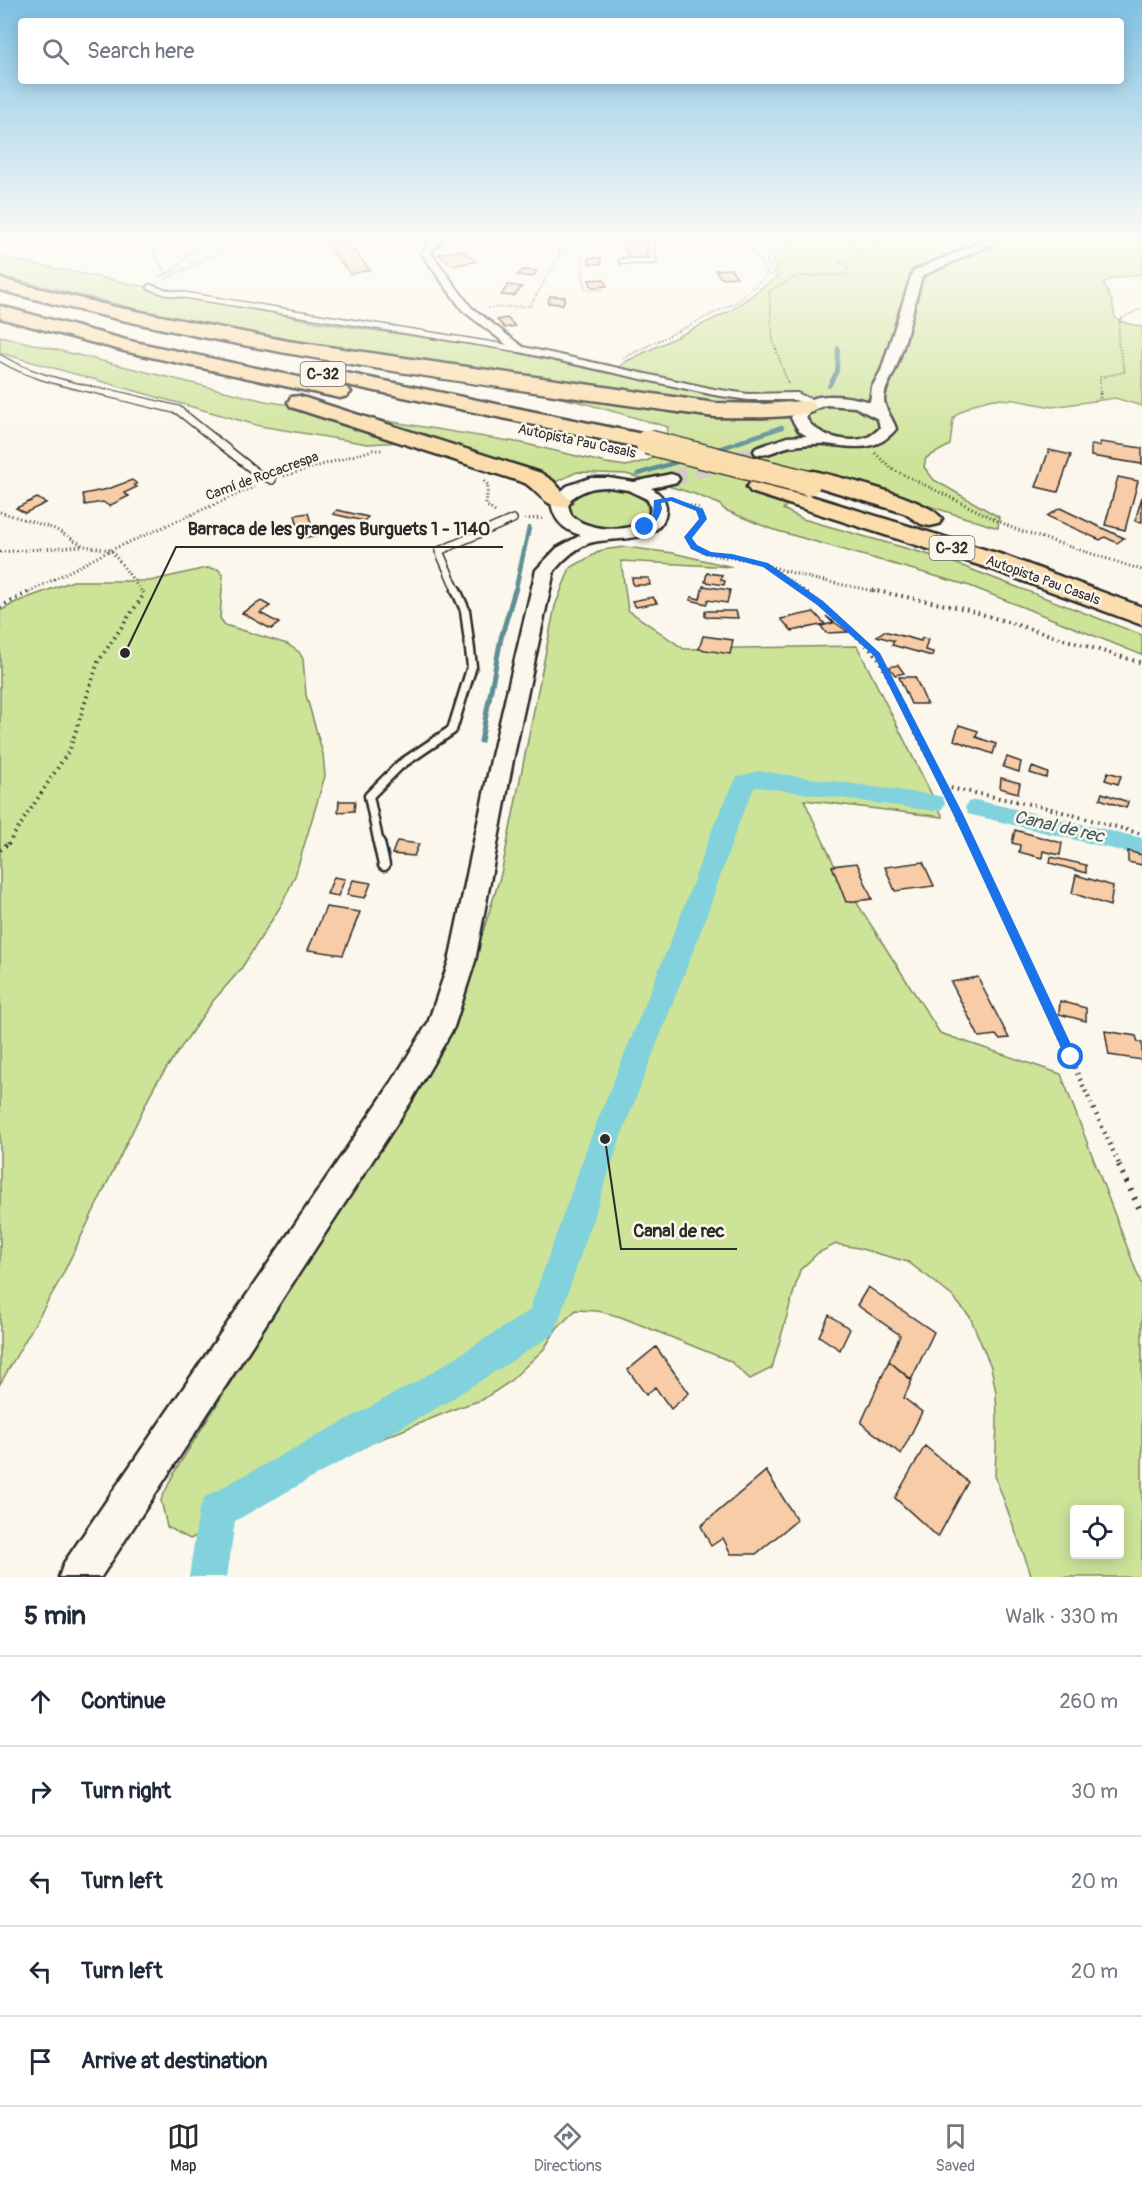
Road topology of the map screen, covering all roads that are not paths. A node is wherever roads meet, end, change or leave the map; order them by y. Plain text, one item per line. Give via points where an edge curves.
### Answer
1 (6, 314) edge
2 (55, 314) edge
3 (114, 314) edge
4 (291, 314) edge
5 (472, 314) edge
6 (905, 314) edge
7 (135, 319) junction
8 (0, 329) edge
9 (519, 349) junction
10 (0, 358) edge
11 (879, 387) junction
12 (256, 390) junction
13 (848, 401) junction
14 (805, 402) junction
15 (879, 412) junction
16 (411, 417) dead end
17 (482, 429) dead end
18 (803, 429) junction
19 (825, 440) junction
20 (788, 442) junction
21 (643, 447) junction
22 (762, 451) tunnel mouth
23 (272, 480) road end
24 (636, 486) junction
25 (655, 500) junction
26 (562, 511) junction
27 (513, 519) dead end
28 (605, 535) junction
29 (555, 556) junction
30 (1142, 597) edge
31 (1142, 617) edge
32 (384, 865) dead end
33 (78, 1577) edge

1 - 21 highway, Autopista Pau Casals / C-32 via 185,359
2 - 21 highway, Autopista Pau Casals / C-32 via 148,338
3 - 7 highway
4 - 9 lane
5 - 9 street
6 - 11 street via 888,371
7 - 14 highway via 322,353 671,405 741,411
7 - 21 highway via 291,355 516,398
8 - 12 highway
9 - 14 street via 731,395
10 - 23 lane via 40,377 178,410 257,473
11 - 13 street
11 - 15 street
12 - 16 highway
12 - 26 highway via 339,413 533,478 545,486
13 - 14 street
13 - 15 street
14 - 18 street via 798,413
15 - 19 street via 888,429 877,438 847,443
17 - 21 highway
18 - 19 street
18 - 20 street
19 - 20 street
20 - 22 street
21 - 30 highway, Autopista Pau Casals / C-32, bridge via 811,480 1030,554
21 - 31 highway, Autopista Pau Casals / C-32 via 735,484 759,487 997,562
24 - 25 street
24 - 25 street via 671,479
24 - 26 street via 612,482 576,488
25 - 28 street via 659,509 645,527 627,534
26 - 28 street via 580,530
26 - 29 street
27 - 32 lane via 439,551 465,610 472,666 452,730 400,765 369,796
28 - 29 street via 584,539
29 - 33 street via 546,570 537,601 462,961 440,1027 400,1094

